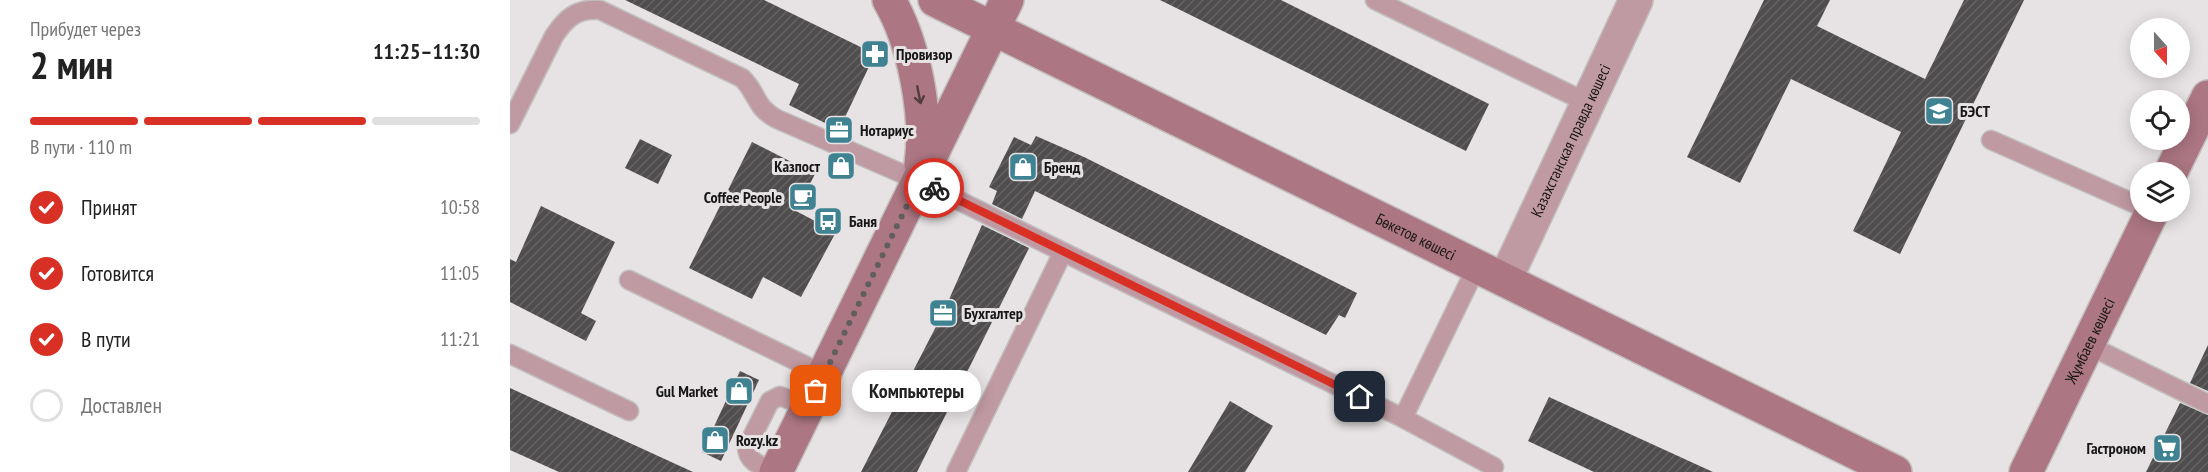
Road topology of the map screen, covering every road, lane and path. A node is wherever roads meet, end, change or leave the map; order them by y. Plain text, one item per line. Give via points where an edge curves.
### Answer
1 (889, 0) edge
2 (935, 0) edge
3 (1375, 0) edge
4 (1636, 0) edge
5 (1000, 14) edge
6 (2208, 97) edge
7 (1588, 103) junction
8 (510, 124) edge
9 (1991, 140) dead end
10 (2176, 162) edge
11 (919, 181) junction
12 (2130, 202) edge
13 (2147, 222) edge
14 (1063, 252) junction
15 (1491, 273) junction
16 (629, 280) dead end
17 (2088, 345) junction
18 (510, 354) edge
19 (823, 374) junction
20 (2208, 404) edge
21 (629, 411) dead end
22 (1403, 418) junction
23 (1494, 467) dead end
24 (776, 472) edge
25 (956, 472) edge
26 (1895, 472) edge
27 (2026, 472) edge

1 -> 11 main road via 907,44 922,107 924,136
2 - 5 main road, Бөкетов көшесі
3 - 7 lane
4 - 7 street, Казахстанская правда көшесі
5 - 11 main road
5 - 15 main road, Бөкетов көшесі
6 - 10 main road
7 - 15 street, Казахстанская правда көшесі
8 - 11 lane via 564,22 574,13 600,10 742,78 759,106 771,116
9 - 12 lane
11 - 14 lane
11 - 19 main road
13 - 17 main road, Жұмбаев көшесі
14 - 22 lane
14 - 25 lane
15 - 22 lane
15 - 26 main road, Бөкетов көшесі
16 - 19 lane
17 - 20 lane
17 - 27 main road, Жұмбаев көшесі
18 - 21 lane
19 - 24 main road
22 - 23 lane

